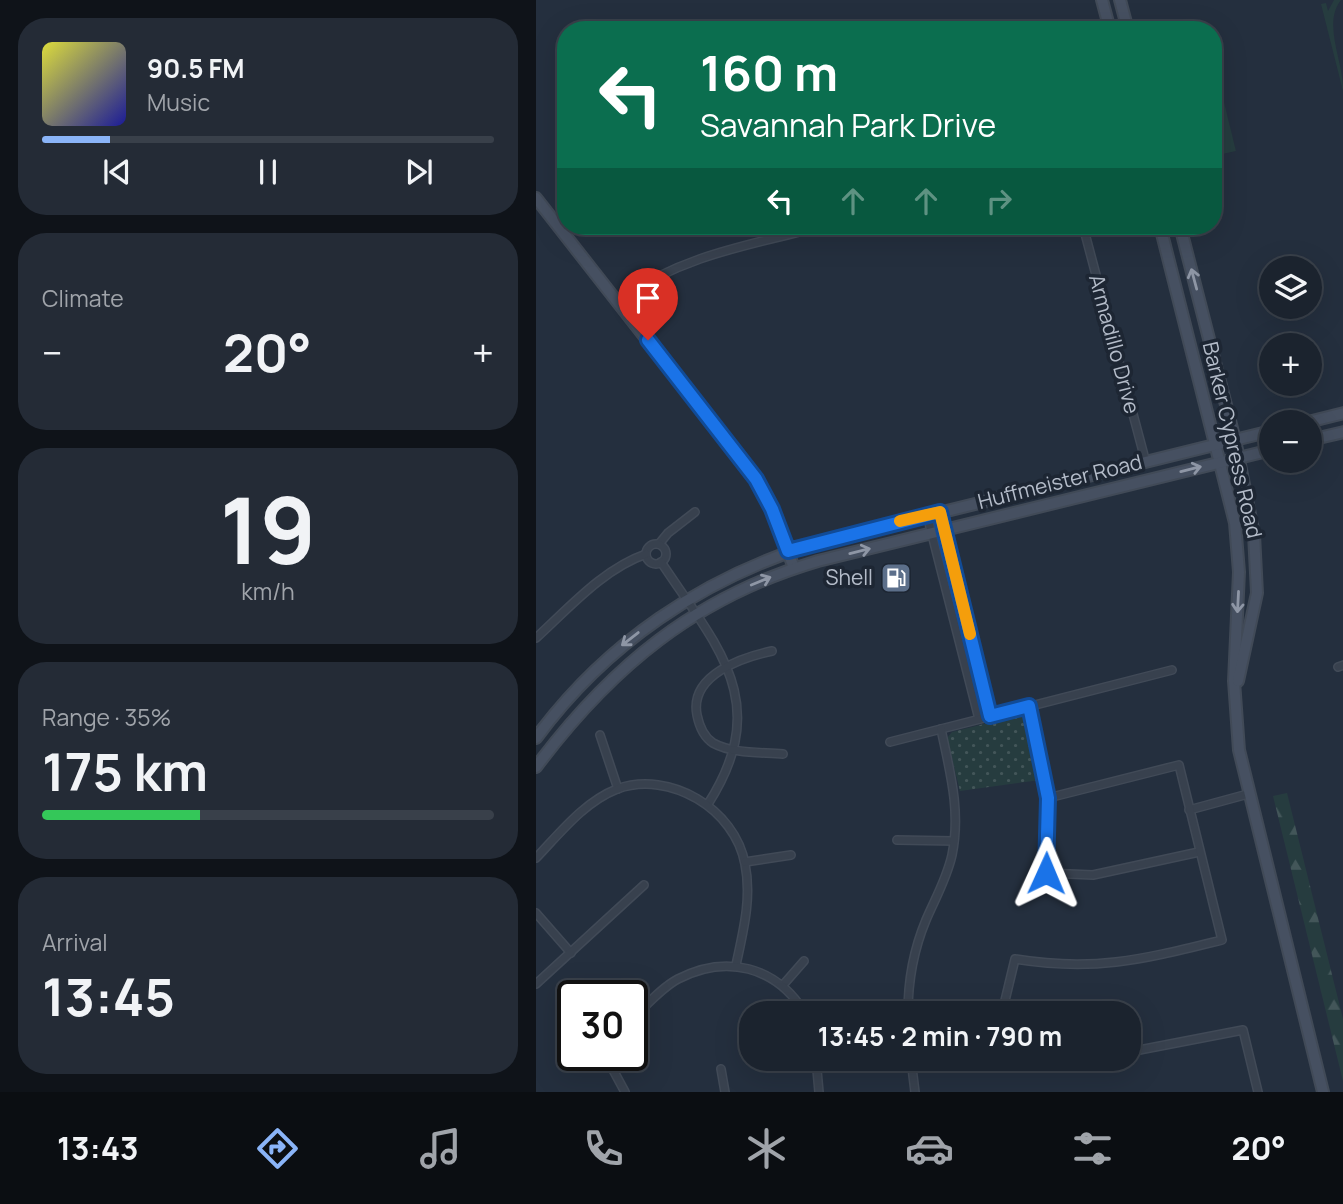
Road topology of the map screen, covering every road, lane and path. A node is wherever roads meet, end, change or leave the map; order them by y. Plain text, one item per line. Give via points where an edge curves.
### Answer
1 (1102, 0) edge
2 (1120, 0) edge
3 (1108, 21) edge
4 (1126, 21) edge
5 (536, 198) edge
6 (557, 225) edge
7 (565, 235) edge
8 (783, 235) edge
9 (1085, 235) edge
10 (1162, 235) edge
11 (1182, 235) edge
12 (617, 301) junction
13 (1202, 311) junction
14 (1183, 316) junction
15 (1343, 413) edge
16 (1322, 418) edge
17 (1343, 432) edge
18 (1259, 434) edge
19 (1322, 437) edge
20 (1235, 440) junction
21 (1217, 444) junction
22 (1259, 453) edge
23 (1239, 458) junction
24 (1221, 462) junction
25 (1146, 463) junction
26 (695, 512) dead end
27 (940, 512) junction
28 (927, 514) junction
29 (944, 530) junction
30 (931, 532) junction
31 (659, 544) junction
32 (788, 551) junction
33 (646, 554) junction
34 (661, 562) junction
35 (1238, 566) junction
36 (1257, 566) junction
37 (794, 568) junction
38 (686, 600) junction
39 (695, 614) junction
40 (966, 620) junction
41 (955, 623) junction
42 (536, 638) edge
43 (772, 651) dead end
44 (729, 666) junction
45 (1172, 670) dead end
46 (568, 697) junction
47 (1029, 706) junction
48 (1234, 708) junction
49 (582, 709) junction
50 (990, 716) junction
51 (979, 719) junction
52 (941, 729) junction
53 (600, 735) dead end
54 (536, 738) edge
55 (890, 743) dead end
56 (736, 751) junction
57 (783, 754) dead end
58 (536, 767) edge
59 (618, 789) junction
60 (1248, 794) junction
61 (1048, 798) junction
62 (709, 804) junction
63 (1189, 810) junction
64 (897, 840) dead end
65 (954, 841) junction
66 (1199, 852) junction
67 (791, 855) dead end
68 (536, 858) edge
69 (745, 862) junction
70 (644, 885) dead end
71 (536, 913) edge
72 (571, 953) junction
73 (804, 961) dead end
74 (736, 965) junction
75 (536, 984) edge
76 (783, 985) junction
77 (796, 1001) edge
78 (908, 1001) edge
79 (1005, 1001) edge
80 (648, 1004) edge
81 (1141, 1050) edge
82 (721, 1069) dead end
83 (614, 1071) edge
84 (817, 1071) edge
85 (912, 1071) edge
86 (625, 1092) edge
87 (725, 1092) edge
88 (819, 1092) edge
89 (915, 1092) edge
90 (1258, 1092) edge
91 (1323, 1092) edge

1 - 3 main road
2 - 4 main road
5 - 6 main road
7 - 12 main road
8 - 12 street via 708,255 643,283
9 - 25 street, Armadillo Drive
10 - 14 main road, Barker Cypress Road
13 -> 11 main road, Barker Cypress Road
12 - 32 main road via 756,479
13 - 14 main road
13 - 20 main road, Barker Cypress Road
14 - 21 main road, Barker Cypress Road
15 - 16 main road
17 - 19 main road
18 - 20 main road, Huffmeister Road
20 - 21 main road, Huffmeister Road
20 - 23 main road, Barker Cypress Road
21 - 24 main road, Barker Cypress Road
21 - 25 main road, Huffmeister Road
22 - 23 main road, Huffmeister Road
23 - 24 main road, Huffmeister Road
23 - 36 main road, Barker Cypress Road
29 -> 24 main road, Huffmeister Road
24 - 35 main road, Barker Cypress Road via 1235,523
25 - 27 main road, Huffmeister Road
26 - 31 street
27 - 28 main road, Huffmeister Road
27 - 29 street
28 - 30 street
28 - 32 main road, Huffmeister Road
29 - 30 main road, Huffmeister Road
29 - 40 street
37 -> 30 main road, Huffmeister Road
30 - 41 street
31 - 33 street via 650,546
31 - 34 street via 666,552
32 - 37 main road
32 - 38 main road, Huffmeister Road
33 - 34 street via 650,562
33 - 42 street via 628,560 587,591
34 - 38 street
35 - 36 main road
35 -> 48 main road, Barker Cypress Road
36 - 48 main road, Barker Cypress Road via 1254,610
39 -> 37 main road, Huffmeister Road
38 - 39 street
38 -> 46 main road, Huffmeister Road via 627,642
39 - 44 street
39 - 49 main road, Huffmeister Road via 638,655
40 - 41 street
40 - 50 street
41 - 51 street
43 - 44 street via 747,656
44 - 56 street via 738,708
44 - 56 street via 701,690 696,708 699,727 711,742
45 - 47 street
46 - 49 main road
46 - 54 main road, Huffmeister Road
47 - 50 street
47 - 61 street
48 - 60 main road, Barker Cypress Road
49 - 58 main road, Huffmeister Road
50 - 51 street
51 - 52 street
52 - 55 street
52 - 65 street via 956,798
53 - 59 street
56 - 57 street
56 - 62 street
59 - 62 street via 650,784 684,791
59 - 68 street via 588,805
60 - 63 street
60 - 91 main road, Barker Cypress Road
61 - 63 street via 1179,765
61 - 66 street via 1046,873 1093,875
62 - 69 street via 736,838
63 - 66 street
64 - 65 street
65 - 78 street via 908,977
66 - 79 street via 1222,940 1096,966 1015,959
67 - 69 street
69 - 74 street via 746,919
70 - 72 street
71 - 72 street
72 - 75 street
73 - 76 street
74 - 76 street
74 - 80 street via 702,969 675,980
76 - 77 street
81 - 90 street via 1243,1030
82 - 87 street
83 - 86 street
84 - 88 street
85 - 89 street

